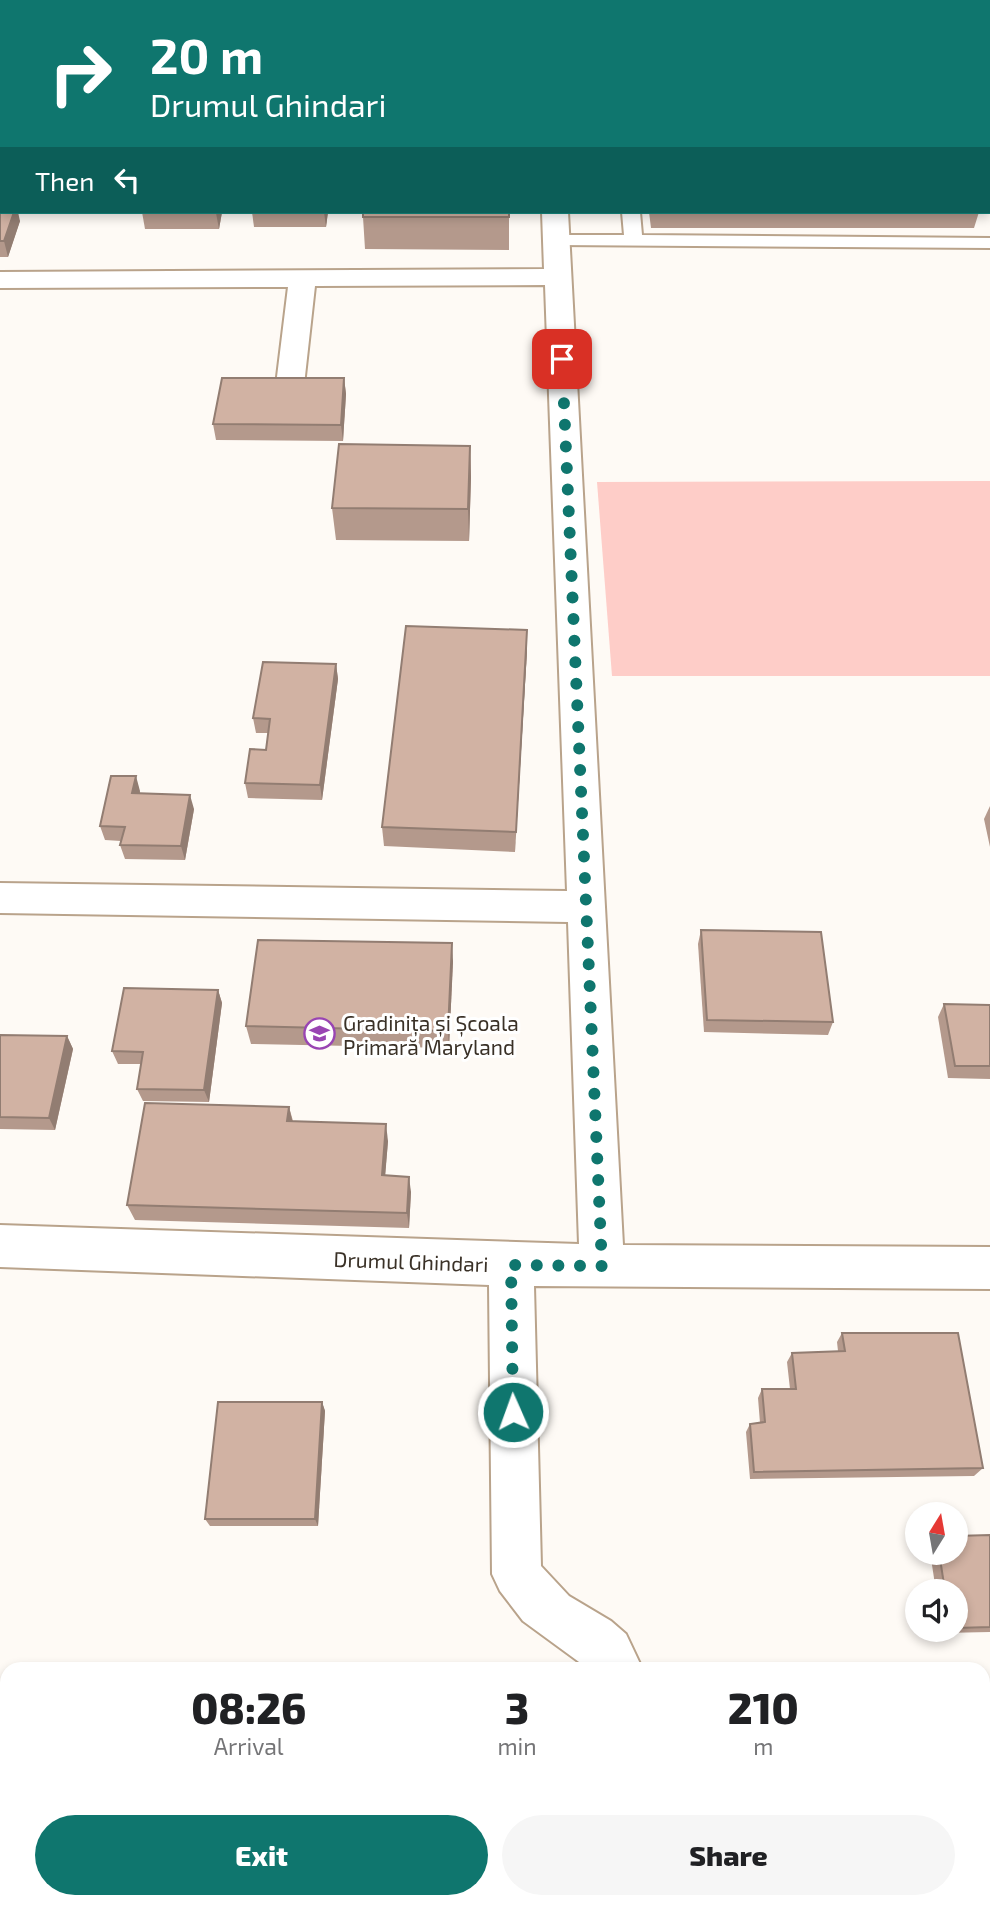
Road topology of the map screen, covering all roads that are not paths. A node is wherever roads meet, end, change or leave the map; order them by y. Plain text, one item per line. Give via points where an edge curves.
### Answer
1 (631, 214) edge
2 (556, 226) edge
3 (634, 240) junction
4 (990, 243) edge
5 (558, 277) junction
6 (303, 278) junction
7 (0, 279) edge
8 (290, 385) edge
9 (0, 898) edge
10 (586, 907) junction
11 (0, 1246) edge
12 (511, 1265) junction
13 (602, 1266) junction
14 (990, 1268) edge
15 (616, 1662) edge

1 - 3 lane
2 - 3 lane
2 - 5 street
3 - 4 lane
5 - 6 street
5 - 10 street
6 - 7 street
6 - 8 street
9 - 10 street
10 - 13 street
11 - 12 street, Drumul Ghindari
12 - 13 street, Drumul Ghindari
12 - 15 street via 517,1574 532,1597 559,1619 590,1635
13 - 14 street, Drumul Ghindari

